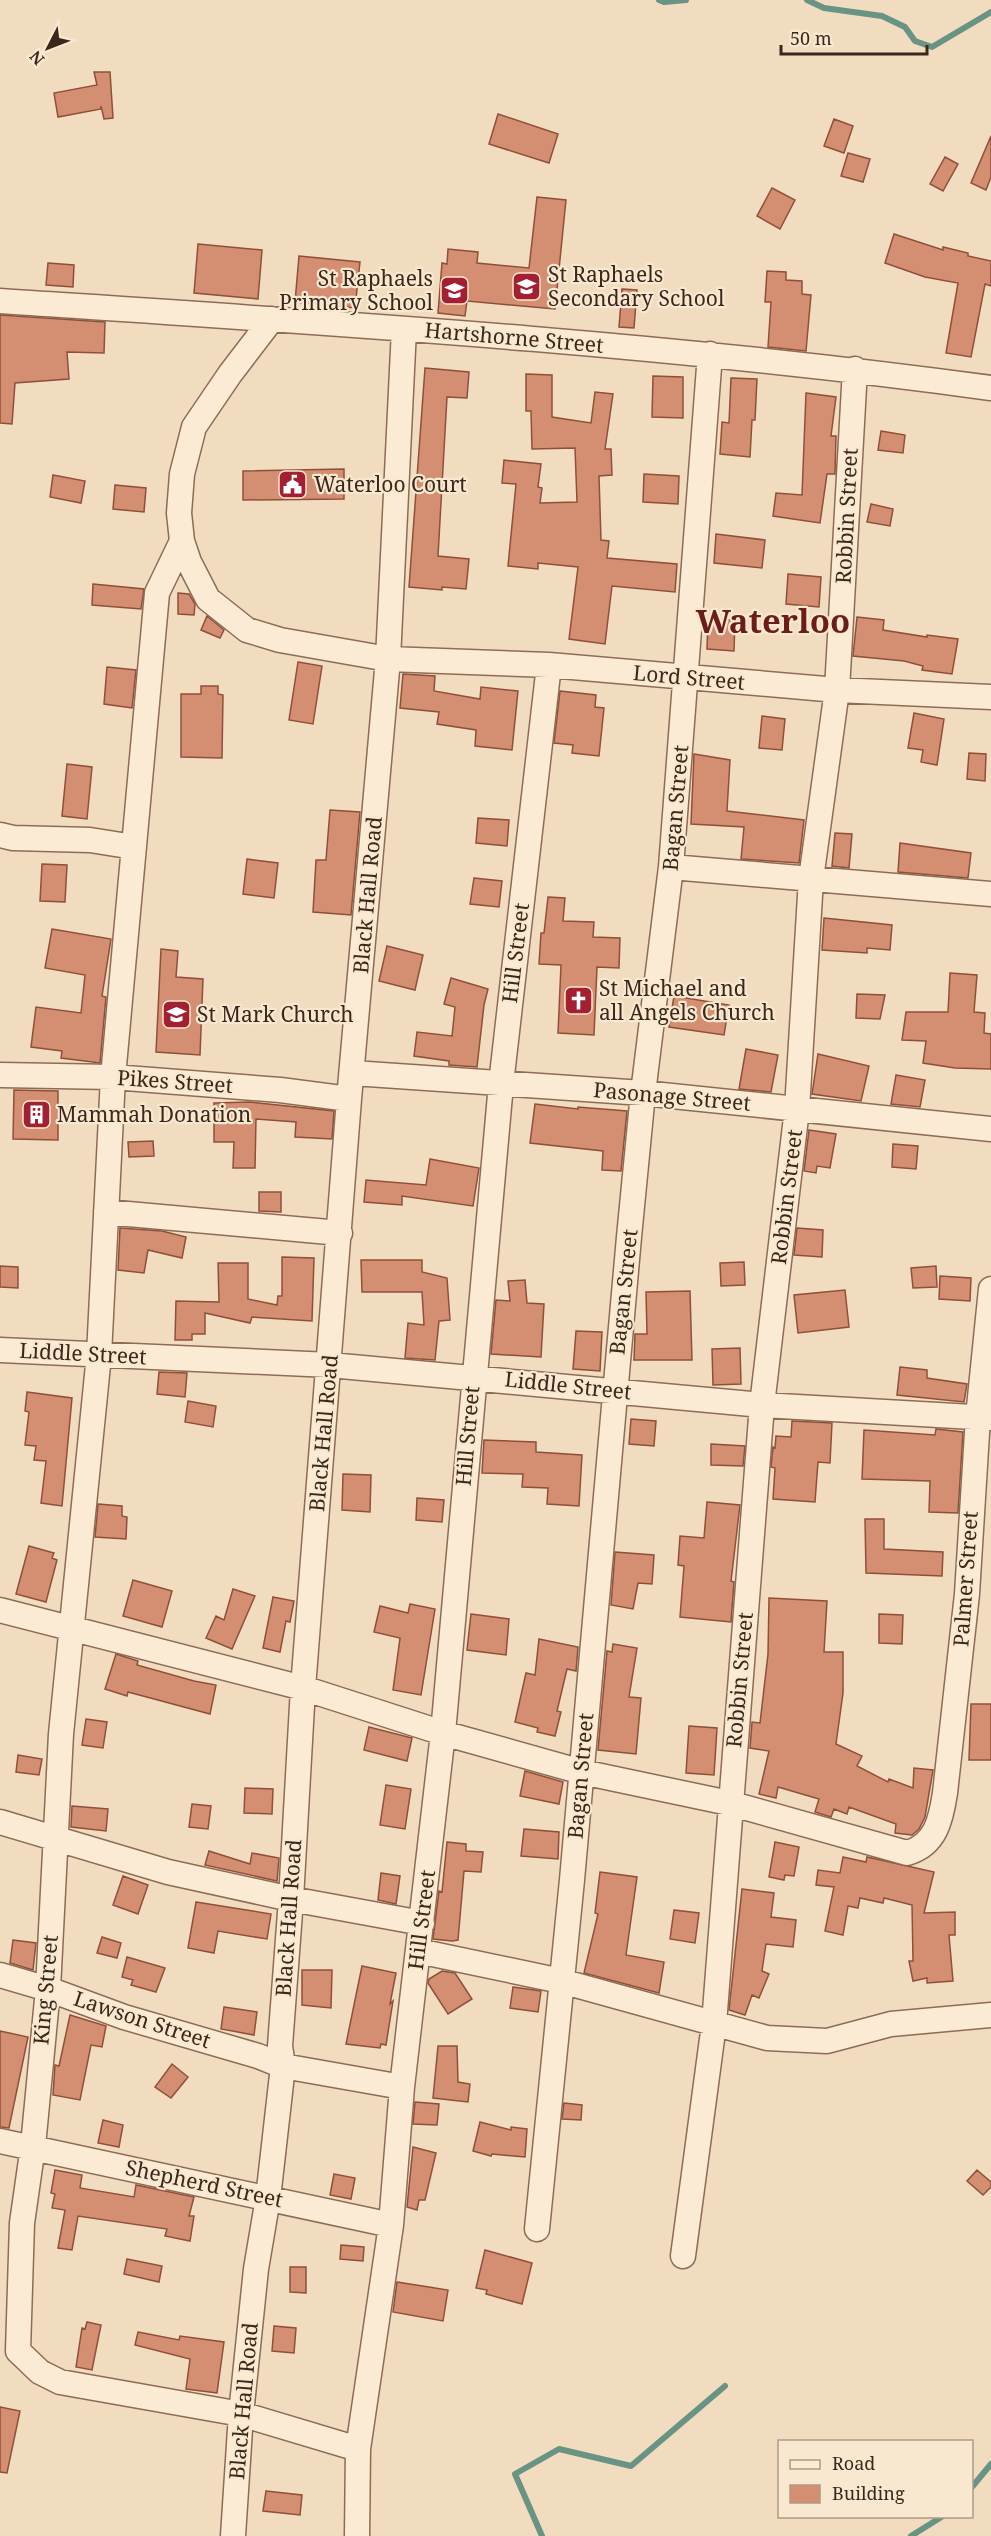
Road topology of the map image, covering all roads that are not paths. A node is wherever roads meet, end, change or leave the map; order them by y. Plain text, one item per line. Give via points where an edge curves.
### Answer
1 (0, 301) edge
2 (272, 319) junction
3 (404, 329) junction
4 (710, 354) junction
5 (855, 369) junction
6 (991, 388) edge
7 (182, 541) junction
8 (388, 659) junction
9 (549, 665) junction
10 (687, 678) junction
11 (837, 690) junction
12 (991, 697) edge
13 (0, 835) edge
14 (134, 847) junction
15 (671, 867) junction
16 (811, 879) junction
17 (991, 894) edge
18 (352, 1073) junction
19 (0, 1075) edge
20 (113, 1077) junction
21 (501, 1084) junction
22 (644, 1093) junction
23 (349, 1099) junction
24 (797, 1109) junction
25 (991, 1129) edge
26 (106, 1212) junction
27 (339, 1233) junction
28 (991, 1289) edge
29 (0, 1350) edge
30 (99, 1355) junction
31 (330, 1365) junction
32 (473, 1377) junction
33 (614, 1390) junction
34 (762, 1406) junction
35 (984, 1418) edge
36 (0, 1610) edge
37 (72, 1630) junction
38 (303, 1688) junction
39 (443, 1733) junction
40 (582, 1772) junction
41 (729, 1803) junction
42 (0, 1822) edge
43 (56, 1838) junction
44 (291, 1899) junction
45 (422, 1923) junction
46 (418, 1951) junction
47 (0, 1975) edge
48 (561, 1981) junction
49 (48, 1989) junction
50 (991, 2015) edge
51 (714, 2024) junction
52 (283, 2066) junction
53 (402, 2087) junction
54 (0, 2141) edge
55 (33, 2146) junction
56 (268, 2198) junction
57 (391, 2216) junction
58 (537, 2229) dead end
59 (683, 2256) dead end
60 (241, 2414) junction
61 (358, 2449) junction
62 (233, 2536) edge
63 (357, 2536) edge

1 - 2 street, Hartshorne Street
2 - 3 street, Hartshorne Street
2 - 7 street, Lord Street via 194,427 182,474
3 - 4 street, Hartshorne Street
3 - 8 street, Black Hall Road
4 - 5 street, Hartshorne Street
4 - 10 street, Bagan Street
5 - 6 street, Hartshorne Street
5 - 11 street, Robbin Street
7 - 8 street, Lord Street via 208,599 247,630 280,640
7 - 14 street, King Street via 157,593
8 - 9 street, Lord Street
8 - 18 street, Black Hall Road
9 - 10 street, Lord Street
9 - 21 street, Hill Street
10 - 11 street, Lord Street
10 - 15 street, Bagan Street
11 - 12 street, Lord Street
11 - 16 street, Robbin Street
13 - 14 street via 90,840
14 - 20 street, King Street
15 - 16 street
15 - 22 street, Bagan Street
16 - 17 street
16 - 24 street, Robbin Street
18 - 21 street, Pasonage Street
18 - 23 street, Black Hall Road
19 - 20 street, Pikes Street
20 - 23 street, Pikes Street
20 - 26 street, King Street
21 - 22 street, Pasonage Street
21 - 32 street, Hill Street
22 - 24 street, Pasonage Street
22 - 33 street, Bagan Street
23 - 27 street, Black Hall Road
24 - 25 street, Pasonage Street
24 - 34 street, Robbin Street
26 - 27 street
26 - 30 street, King Street
27 - 31 street, Black Hall Road
28 - 35 street, Palmer Street
29 - 30 street, Liddle Street
30 - 31 street, Liddle Street
30 - 37 street, King Street
31 - 32 street, Liddle Street
31 - 38 street, Black Hall Road
32 - 33 street, Liddle Street
32 - 39 street, Hill Street
33 - 34 street, Liddle Street
33 - 40 street, Bagan Street
34 - 35 street, Liddle Street
34 - 41 street, Robbin Street
35 - 41 street, Palmer Street via 942,1812 933,1836 919,1850 907,1853
36 - 37 street
37 - 38 street
37 - 43 street, King Street
38 - 39 street
38 - 44 street, Black Hall Road
39 - 40 street
39 - 45 street, Hill Street
40 - 41 street
40 - 48 street, Bagan Street
41 - 51 street, Robbin Street
42 - 43 street
43 - 44 street via 168,1872
43 - 49 street, King Street
44 - 45 street
44 - 52 street, Black Hall Road via 280,2046
45 - 46 street, Hill Street
46 - 48 street
46 - 53 street, Hill Street
47 - 49 street, Lawson Street
48 - 51 street
48 - 58 street, Bagan Street
49 - 52 street, Lawson Street
49 - 55 street, King Street
50 - 51 street via 891,2024 827,2041 767,2038
51 - 59 street, Robbin Street
52 - 53 street, Lawson Street
52 - 56 street, Black Hall Road
53 - 57 street, Hill Street
54 - 55 street, Shepherd Street
55 - 56 street, Shepherd Street
55 - 60 street, King Street via 22,2223 18,2351 40,2372 60,2382
56 - 57 street, Shepherd Street
56 - 60 street, Black Hall Road via 256,2269
57 - 61 street, Hill Street
60 - 61 street
60 - 62 street, Black Hall Road
61 - 63 street, Hill Street

